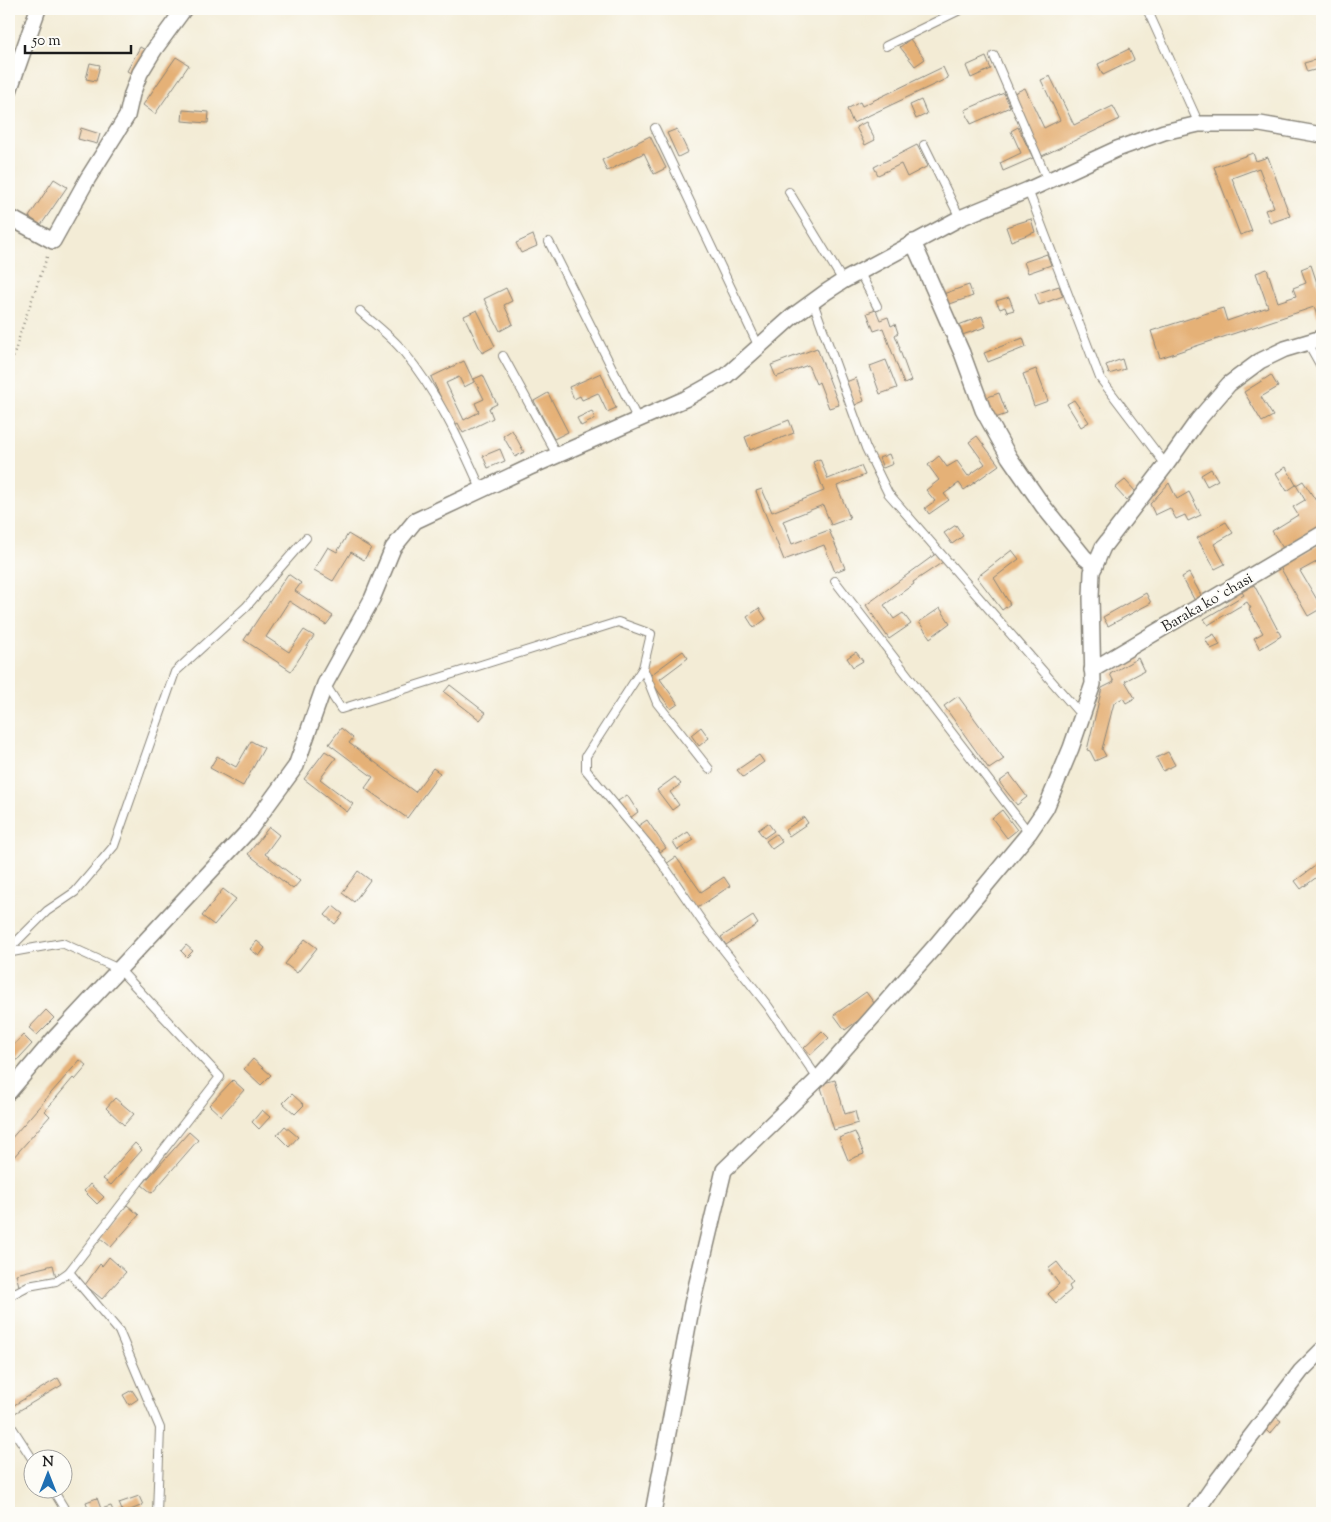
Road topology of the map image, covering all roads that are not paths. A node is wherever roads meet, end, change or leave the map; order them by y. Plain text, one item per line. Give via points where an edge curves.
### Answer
1 (38, 9) edge
2 (184, 9) edge
3 (962, 9) edge
4 (1147, 9) edge
5 (886, 46) dead end
6 (994, 56) dead end
7 (9, 91) edge
8 (1199, 124) junction
9 (656, 128) dead end
10 (1322, 135) edge
11 (924, 145) dead end
12 (1048, 181) junction
13 (1028, 190) junction
14 (789, 192) dead end
15 (9, 217) edge
16 (960, 218) junction
17 (549, 242) dead end
18 (913, 242) junction
19 (860, 273) junction
20 (843, 281) junction
21 (812, 302) junction
22 (877, 306) dead end
23 (360, 311) dead end
24 (1315, 341) edge
25 (759, 347) junction
26 (503, 356) dead end
27 (1322, 368) edge
28 (638, 420) junction
29 (557, 455) junction
30 (1166, 465) junction
31 (481, 489) junction
32 (1322, 534) edge
33 (306, 538) dead end
34 (1095, 566) junction
35 (835, 581) dead end
36 (643, 668) junction
37 (1092, 670) junction
38 (326, 684) junction
39 (1082, 716) junction
40 (709, 769) dead end
41 (1029, 833) junction
42 (9, 944) edge
43 (9, 949) edge
44 (119, 969) junction
45 (818, 1079) junction
46 (9, 1092) edge
47 (69, 1272) junction
48 (9, 1296) edge
49 (1322, 1350) edge
50 (9, 1423) edge
51 (27, 1450) edge
52 (59, 1500) edge
53 (67, 1513) edge
54 (157, 1513) edge
55 (653, 1513) edge
56 (1195, 1513) edge

1 - 7 street
2 - 15 street via 145,65 132,94 128,116 52,241
3 - 5 lane
4 - 8 lane
6 - 12 lane
8 - 10 street via 1260,124
8 - 12 street via 1164,132 1117,149
9 - 25 lane
11 - 16 lane
12 - 13 street
13 - 16 street
13 - 30 lane via 1100,378
14 - 20 lane
16 - 18 street
17 - 28 lane
18 - 19 street
18 - 34 street via 962,353 983,410 1004,449 1043,506
19 - 20 street
19 - 22 lane
20 - 21 street
21 - 25 street
21 - 39 lane via 866,448 888,493
23 - 31 lane via 402,350 424,381 457,434
24 - 27 lane
24 - 30 street via 1285,349 1260,361 1229,384
25 - 28 street via 726,376 686,399
26 - 29 lane
28 - 29 street
29 - 31 street
30 - 34 street via 1103,547
31 - 38 street via 415,521 393,548 372,599
32 - 37 street, Baraka koʻchasi
33 - 42 lane via 246,608 175,672 114,846 75,892 47,911 14,944
34 - 37 street via 1091,598
35 - 41 lane
36 - 38 lane via 651,634 618,622 341,709
36 - 40 lane via 657,703
36 - 45 lane via 586,756 586,770 655,853
37 - 39 street via 1093,684
38 - 44 street via 296,766 250,829
39 - 41 street via 1046,808
41 - 45 street
43 - 44 lane via 12,952 62,943
44 - 46 street
44 - 47 lane via 220,1077
45 - 55 street via 724,1170 692,1304
47 - 48 lane via 56,1282 28,1286
47 - 54 lane via 119,1331 160,1428
49 - 56 street via 1301,1371
50 - 51 lane
52 - 53 lane

